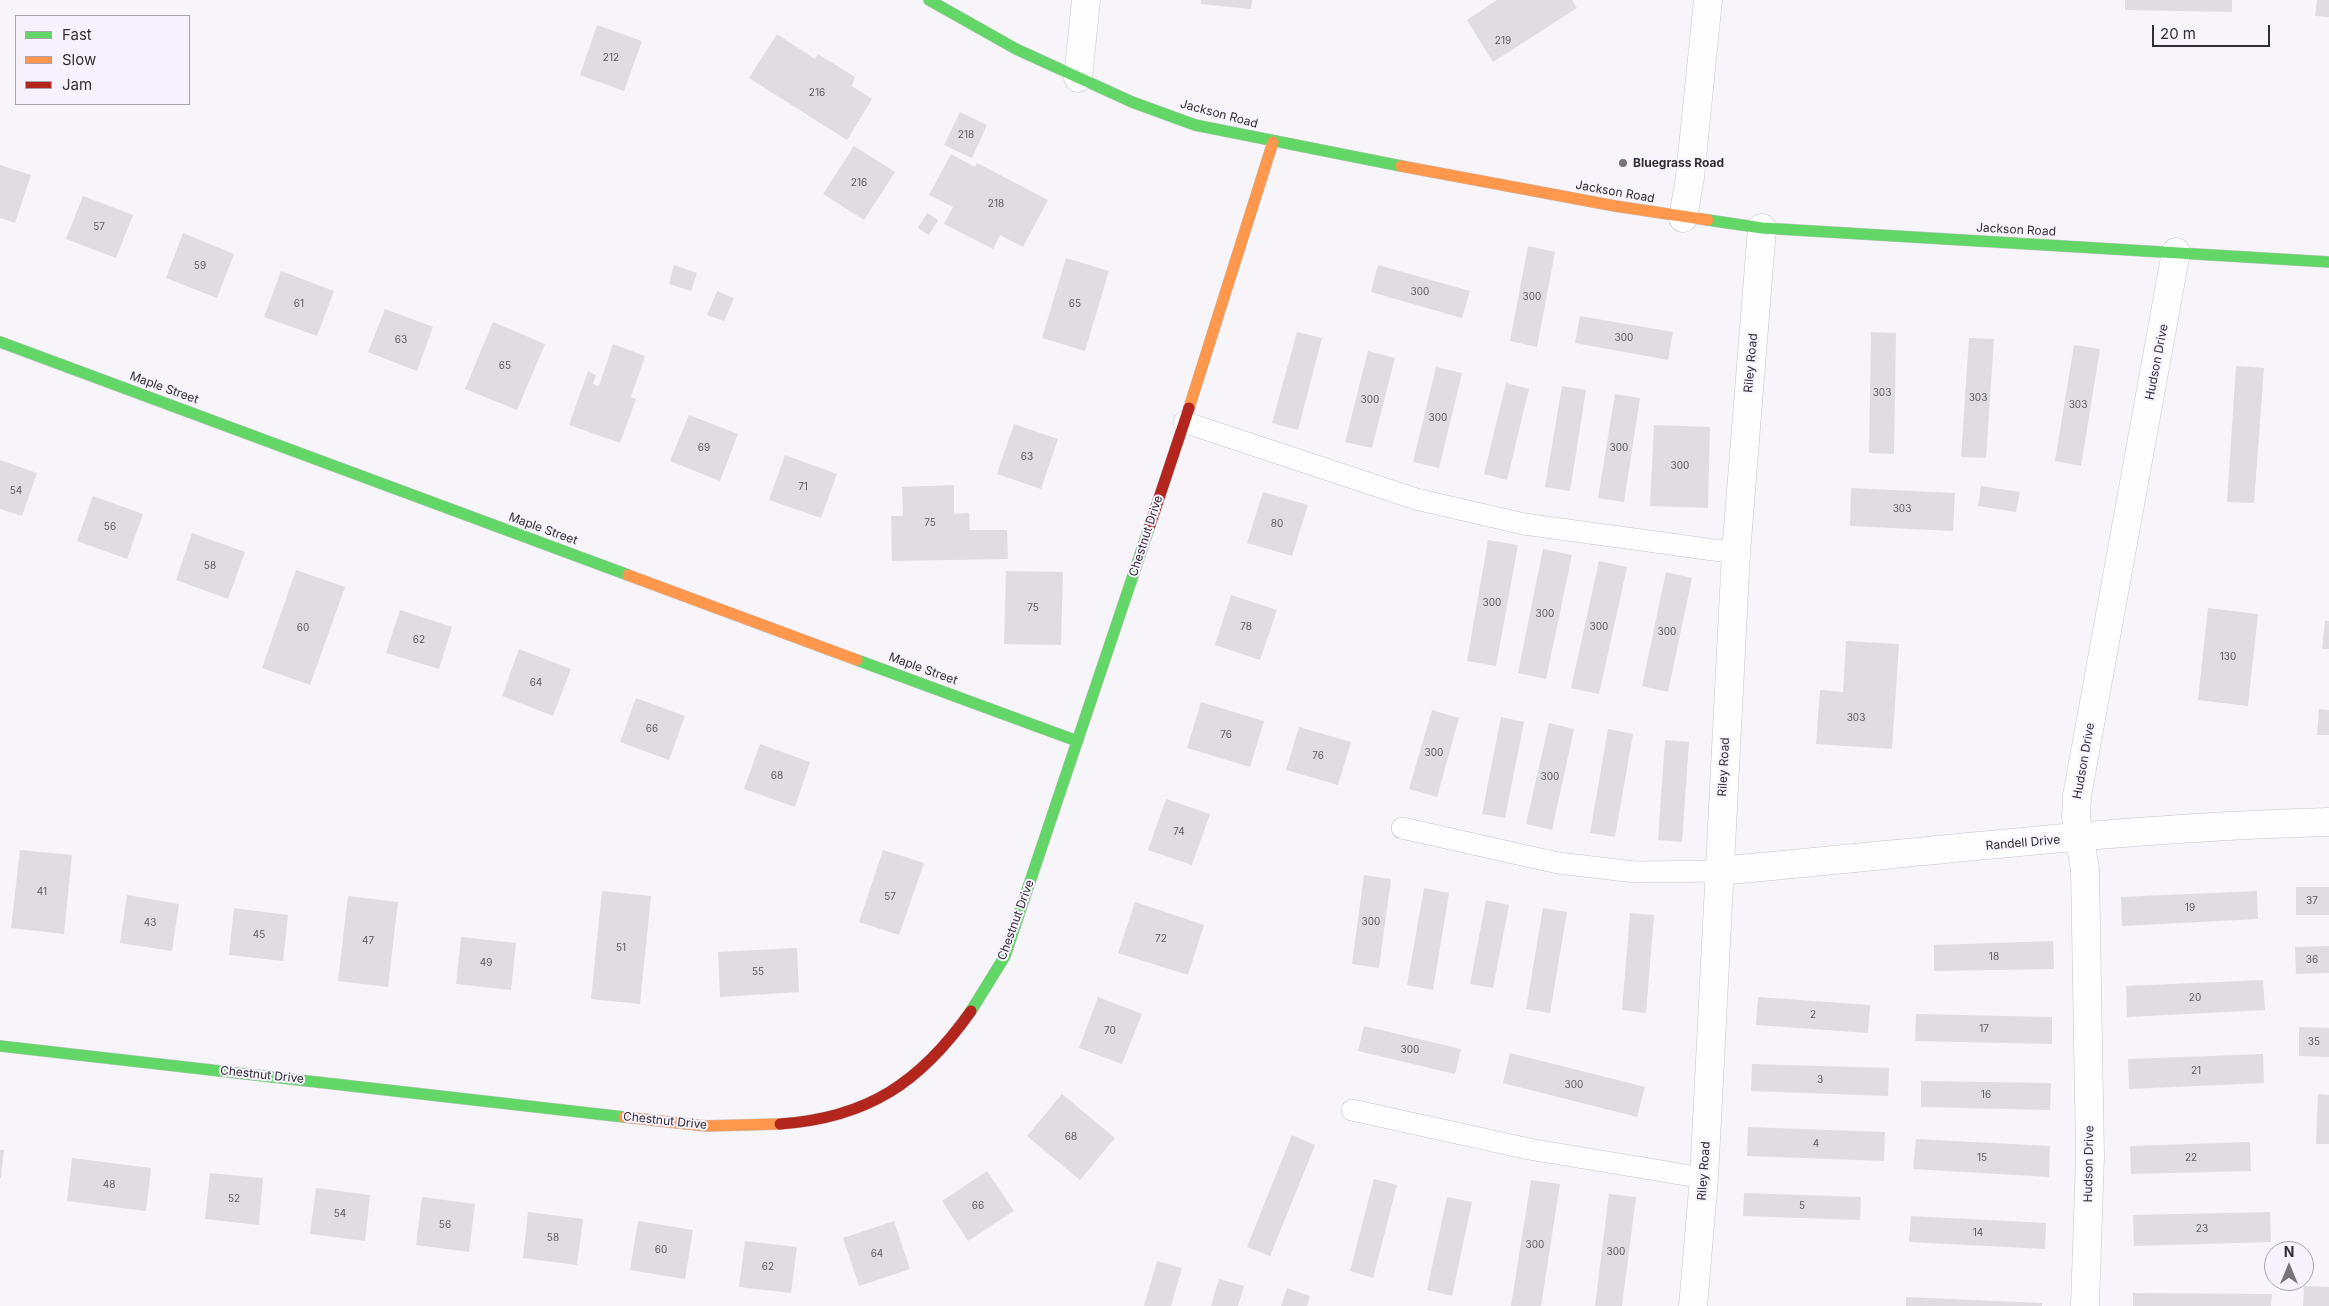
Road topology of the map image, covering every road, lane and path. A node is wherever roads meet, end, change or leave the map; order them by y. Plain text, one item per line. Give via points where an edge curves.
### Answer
1 (929, 0) edge
2 (1086, 0) edge
3 (1708, 0) edge
4 (1078, 78) junction
5 (1273, 142) junction
6 (1684, 218) junction
7 (1762, 228) junction
8 (2176, 252) junction
9 (2329, 262) edge
10 (0, 342) edge
11 (1184, 422) junction
12 (1736, 553) junction
13 (1077, 741) junction
14 (2329, 822) edge
15 (1402, 828) dead end
16 (2078, 837) junction
17 (1718, 871) junction
18 (0, 1046) edge
19 (1352, 1110) dead end
20 (1704, 1178) junction
21 (1693, 1306) edge
22 (2085, 1306) edge

1 - 4 street, Jackson Road via 1016,49
2 - 4 street
3 - 6 street
4 - 5 street, Jackson Road via 1195,125
5 - 6 street, Jackson Road
5 - 11 street, Chestnut Drive
6 - 7 street, Jackson Road
7 - 8 street, Jackson Road
7 - 12 street, Riley Road
8 - 9 street, Jackson Road
8 - 16 street, Hudson Drive via 2077,796
10 - 13 street, Maple Street
11 - 12 lane via 1416,499 1524,524
11 - 13 street, Chestnut Drive
12 - 17 street, Riley Road
13 - 18 street, Chestnut Drive via 1005,956 982,997 921,1072 884,1098 848,1113 814,1121 706,1126
14 - 16 street, Randell Drive
15 - 17 lane via 1558,863 1635,872
16 - 17 street, Randell Drive
16 - 22 street, Hudson Drive via 2085,869 2090,1156
17 - 20 street, Riley Road
19 - 20 lane via 1529,1149
20 - 21 street, Riley Road

